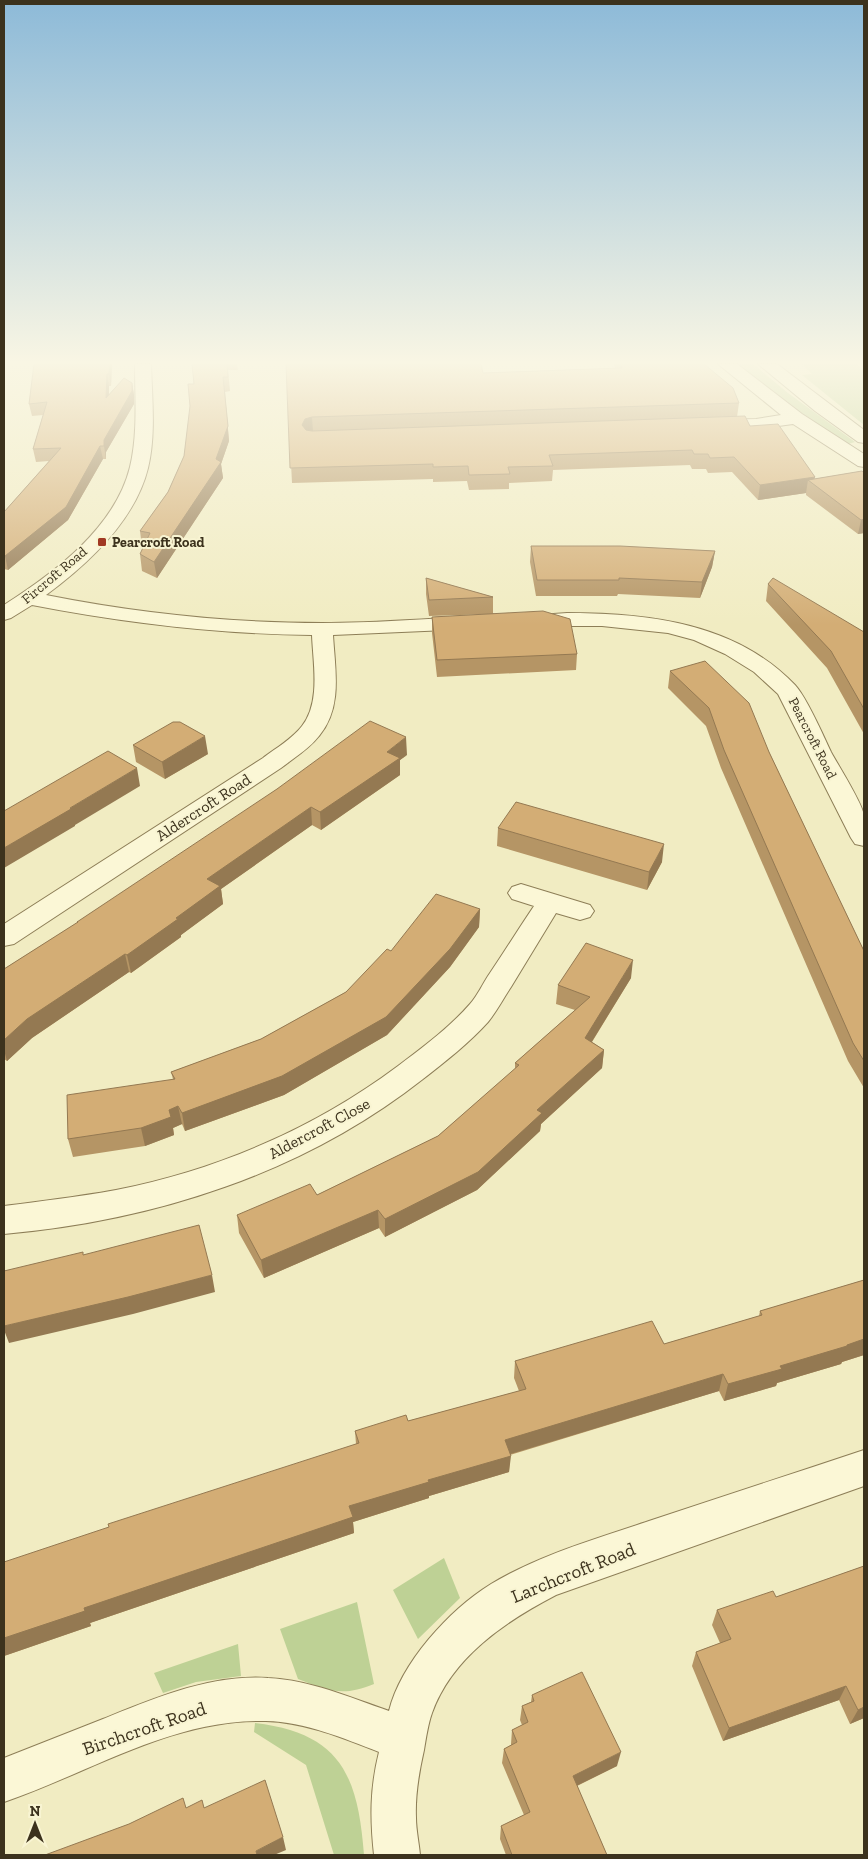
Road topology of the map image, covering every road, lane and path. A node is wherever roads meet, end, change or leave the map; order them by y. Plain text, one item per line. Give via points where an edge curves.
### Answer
1 (142, 451) edge
2 (847, 451) edge
3 (864, 462) edge
4 (30, 598) junction
5 (4, 614) edge
6 (322, 629) junction
7 (864, 838) edge
8 (521, 893) dead end
9 (550, 902) junction
10 (580, 911) dead end
11 (4, 938) edge
12 (4, 1220) edge
13 (864, 1468) edge
14 (404, 1739) junction
15 (4, 1780) edge
16 (397, 1855) edge

1 - 4 street, Fircroft Road via 132,490 105,531
2 - 3 street
4 - 5 street, Fircroft Road
4 - 6 street, Pearcroft Road via 140,618
6 - 7 street, Pearcroft Road via 588,617 625,619 698,634 754,660 788,691
6 - 11 street, Aldercroft Road via 326,692 320,718 311,731 272,763
8 - 9 street
9 - 10 street
9 - 12 street, Aldercroft Close via 479,1013 403,1081 351,1115 235,1170 174,1190 108,1206
13 - 14 street, Larchcroft Road via 596,1559 544,1579 505,1600 477,1620 443,1654 428,1675 412,1708
14 - 15 street, Birchcroft Road via 294,1702 243,1700 204,1705 167,1717
14 - 16 street, Larchcroft Road via 395,1778 393,1817

